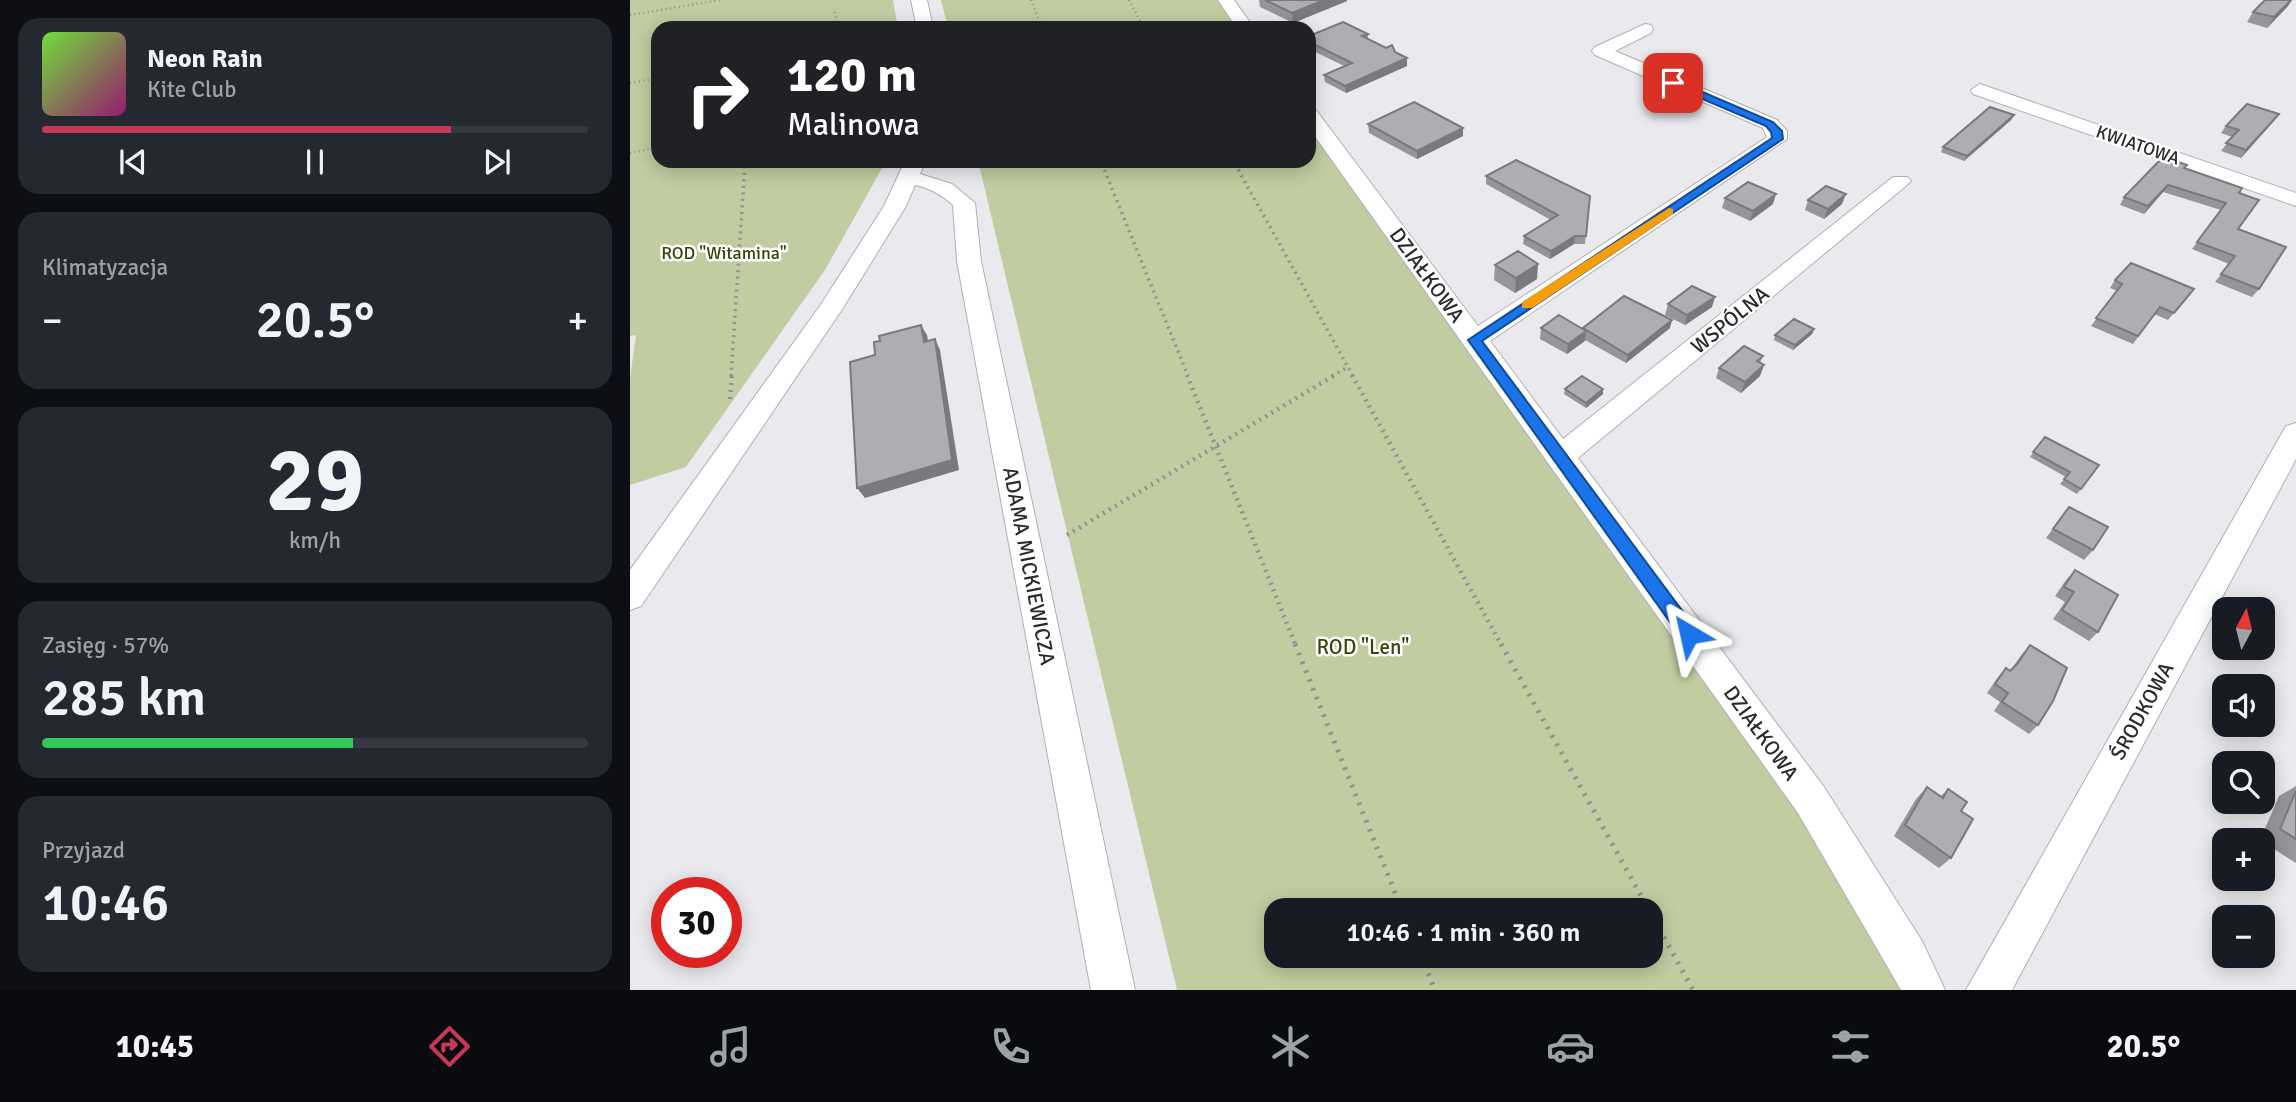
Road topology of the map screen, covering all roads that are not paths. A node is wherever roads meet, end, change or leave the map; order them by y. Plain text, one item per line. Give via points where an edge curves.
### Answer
1 (919, 0) edge
2 (1226, 0) edge
3 (924, 21) edge
4 (1241, 21) edge
5 (1645, 29) dead end
6 (1980, 90) dead end
7 (1316, 124) edge
8 (912, 170) edge
9 (1900, 181) dead end
10 (2296, 200) edge
11 (1474, 340) junction
12 (2296, 433) edge
13 (1560, 457) junction
14 (630, 596) edge
15 (1113, 990) edge
16 (1923, 990) edge
17 (1988, 990) edge

1 - 3 street
2 - 4 street
5 - 11 street via 1601,51 1770,124 1777,139
6 - 10 street, KWIATOWA
7 - 11 street, DZIAŁKOWA
8 - 14 street, ADAMA MICKIEWICZA via 895,206 831,308
8 - 15 street, ADAMA MICKIEWICZA via 964,203 969,261
9 - 13 street, WSPÓLNA
11 - 13 street, DZIAŁKOWA
12 - 17 street, ŚRODKOWA
13 - 16 street, DZIAŁKOWA via 1811,800

